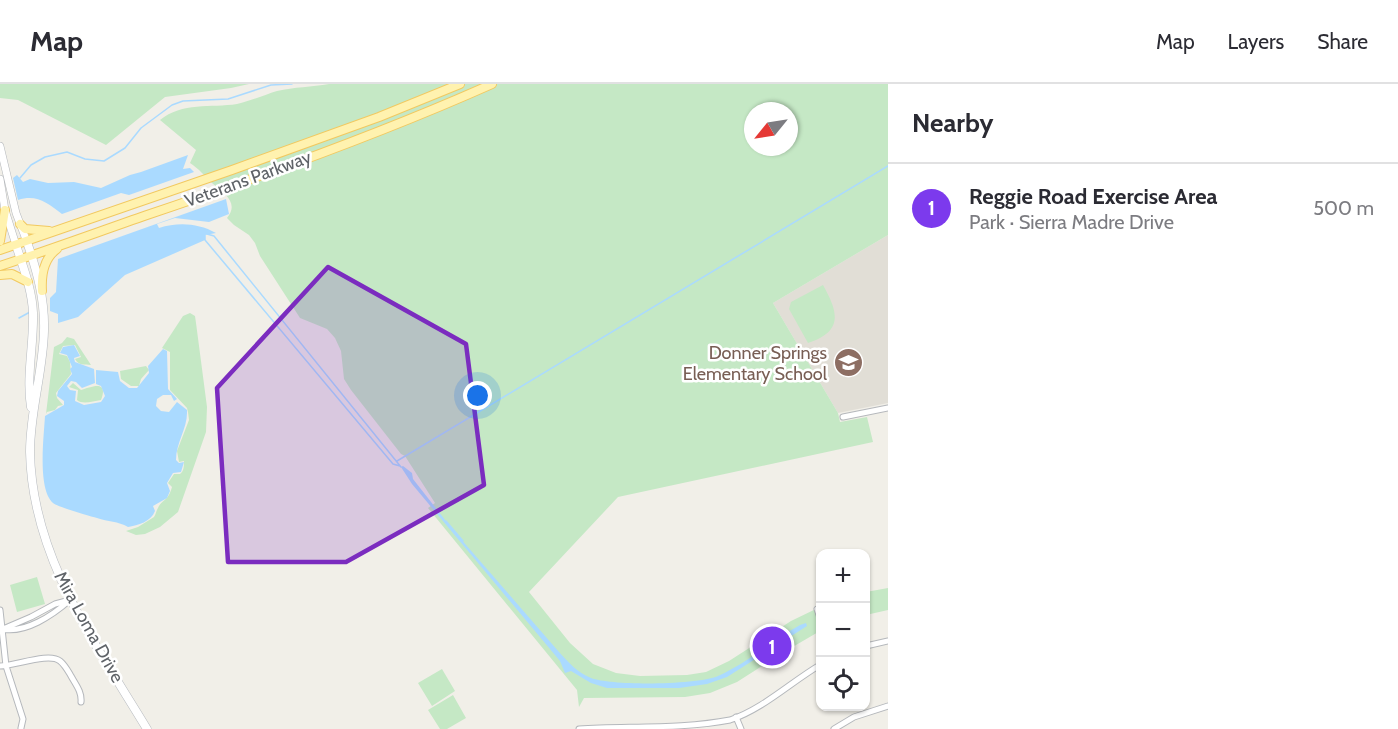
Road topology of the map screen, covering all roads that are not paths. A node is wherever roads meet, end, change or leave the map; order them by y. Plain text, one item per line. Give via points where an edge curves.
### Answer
1 (460, 84) edge
2 (492, 84) edge
3 (0, 146) edge
4 (3, 179) edge
5 (4, 206) junction
6 (20, 224) junction
7 (56, 231) junction
8 (0, 241) edge
9 (27, 242) junction
10 (16, 245) junction
11 (62, 246) junction
12 (0, 250) edge
13 (32, 256) junction
14 (21, 259) junction
15 (0, 266) edge
16 (0, 275) edge
17 (28, 282) junction
18 (42, 291) junction
19 (888, 408) edge
20 (32, 414) junction
21 (843, 417) dead end
22 (70, 600) junction
23 (0, 610) edge
24 (1, 629) edge
25 (888, 641) edge
26 (870, 645) edge
27 (3, 666) edge
28 (816, 667) edge
29 (81, 702) dead end
30 (888, 706) edge
31 (736, 717) junction
32 (21, 728) edge
33 (147, 729) edge
34 (579, 729) edge
35 (620, 729) edge
36 (683, 729) edge
37 (741, 729) edge
38 (834, 729) edge

1 - 7 main road, Veterans Parkway via 232,171
2 - 11 main road, Veterans Parkway via 244,182
3 - 4 street, Mira Loma Drive
4 - 5 street, Mira Loma Drive
4 - 6 street, Mira Loma Drive
5 - 8 main road
5 - 10 street, Mira Loma Drive
6 - 7 main road via 26,229
6 - 9 street, Mira Loma Drive
7 - 9 main road, Veterans Parkway
9 - 10 main road, Veterans Parkway
9 - 13 main road, Mira Loma Drive
10 - 12 main road, Veterans Parkway
10 - 14 main road, Mira Loma Drive
11 - 13 main road, Veterans Parkway
11 - 18 main road via 48,258 41,278
13 - 14 main road, Veterans Parkway
13 - 18 main road, Mira Loma Drive
14 - 15 main road, Veterans Parkway
14 - 17 main road, Mira Loma Drive
16 - 17 main road via 12,274
17 - 20 main road, Mira Loma Drive via 33,322 28,390
18 - 20 main road, Mira Loma Drive via 44,337
19 - 21 street
20 - 22 main road, Mira Loma Drive via 31,474 37,512
22 - 24 street via 34,623 14,630
22 - 33 main road, Mira Loma Drive
23 - 24 street
24 - 27 street
25 - 26 street
27 - 29 street via 55,658 67,669
27 - 32 street via 23,719
28 - 31 street
30 - 38 street via 854,717
31 - 36 street
31 - 37 street
34 - 35 street
35 - 36 street

